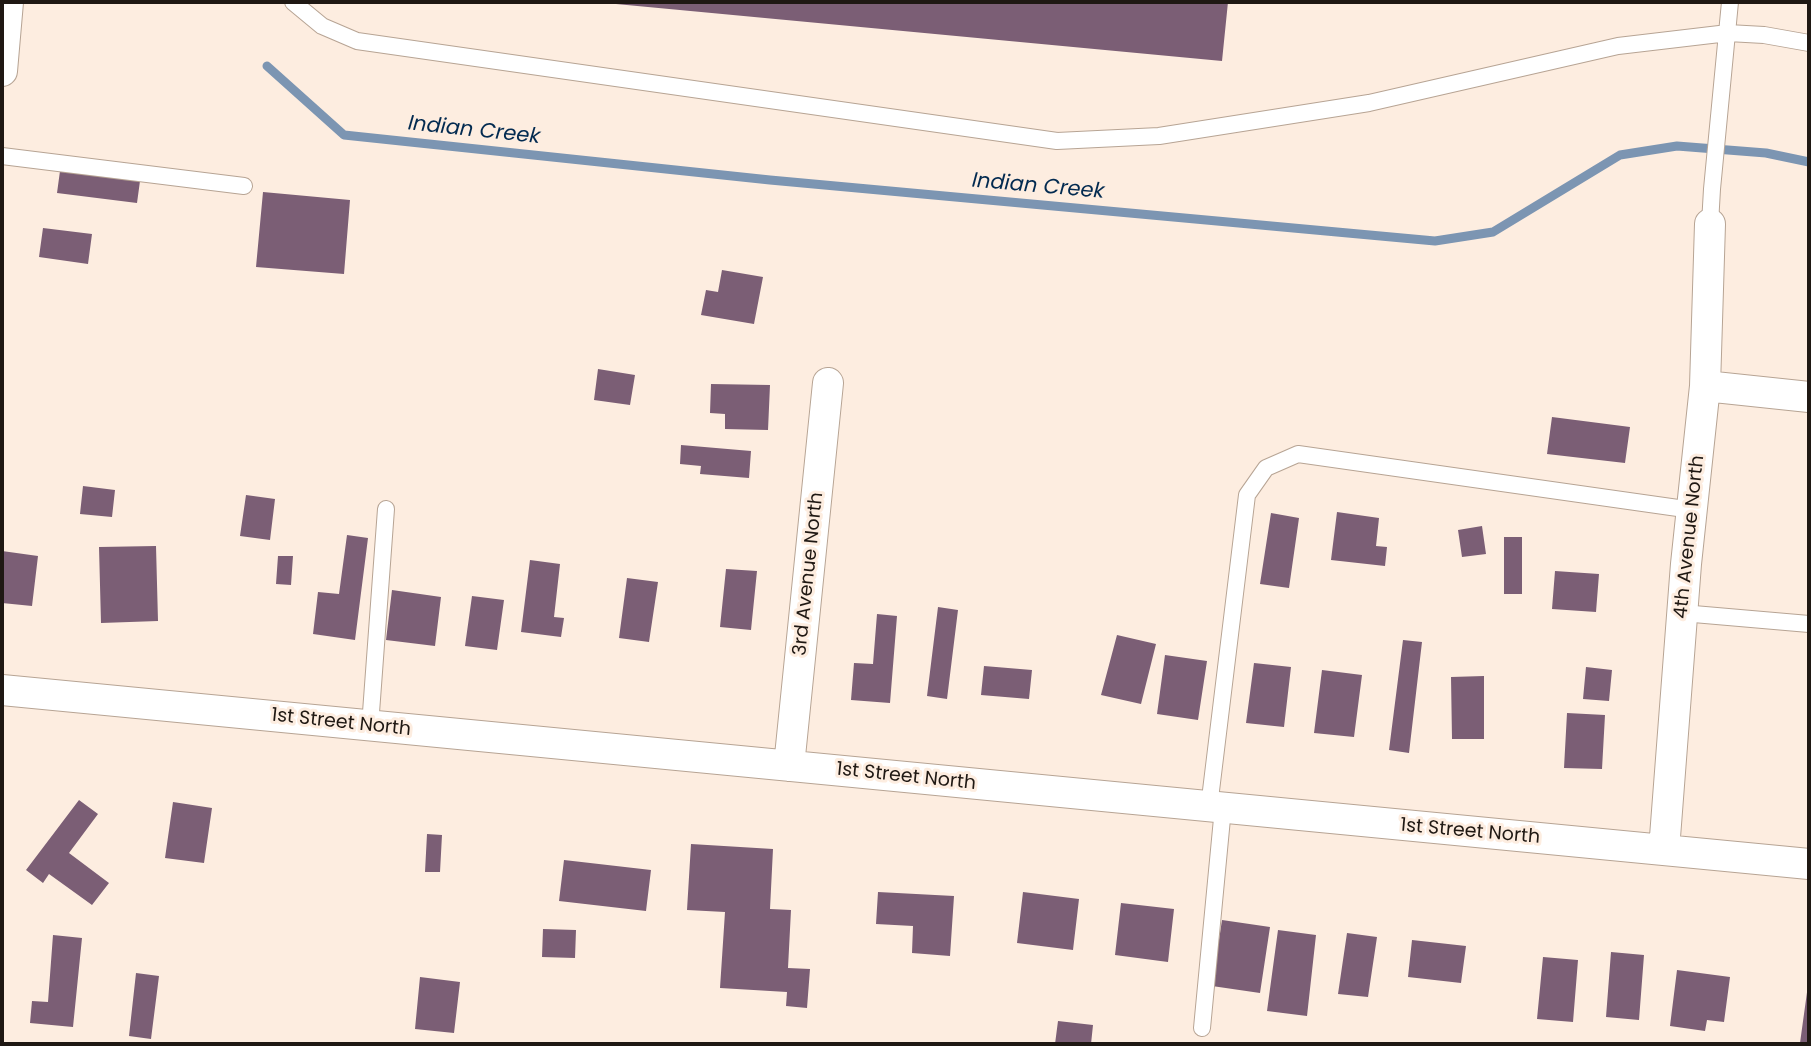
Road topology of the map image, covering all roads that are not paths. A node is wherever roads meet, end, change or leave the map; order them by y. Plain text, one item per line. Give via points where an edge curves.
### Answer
1 (8, 2) edge
2 (293, 2) edge
3 (1730, 2) edge
4 (1728, 33) junction
5 (1809, 43) edge
6 (2, 71) edge
7 (2, 156) edge
8 (244, 186) dead end
9 (1710, 224) joint
10 (828, 383) dead end
11 (1705, 386) junction
12 (1809, 397) edge
13 (386, 509) dead end
14 (1692, 510) junction
15 (1682, 613) junction
16 (1809, 624) edge
17 (2, 690) edge
18 (370, 726) junction
19 (789, 766) junction
20 (1216, 807) junction
21 (1664, 850) junction
22 (1809, 864) edge
23 (1202, 1028) dead end

1 - 6 street
2 - 4 lane via 322,26 356,41 1057,141 1159,136 1369,103 1618,46
3 - 4 lane
4 - 5 lane
4 - 9 lane
7 - 8 lane
9 - 11 street, 4th Avenue North
10 - 19 street, 3rd Avenue North
11 - 12 street
11 - 14 street, 4th Avenue North
13 - 18 lane
14 - 15 street, 4th Avenue North
14 - 20 lane via 1298,454 1266,468 1247,495
15 - 16 lane
15 - 21 street, 4th Avenue North
17 - 18 street, 1st Street North
18 - 19 street, 1st Street North
19 - 20 street, 1st Street North
20 - 21 street, 1st Street North
20 - 23 lane
21 - 22 street, 1st Street North

